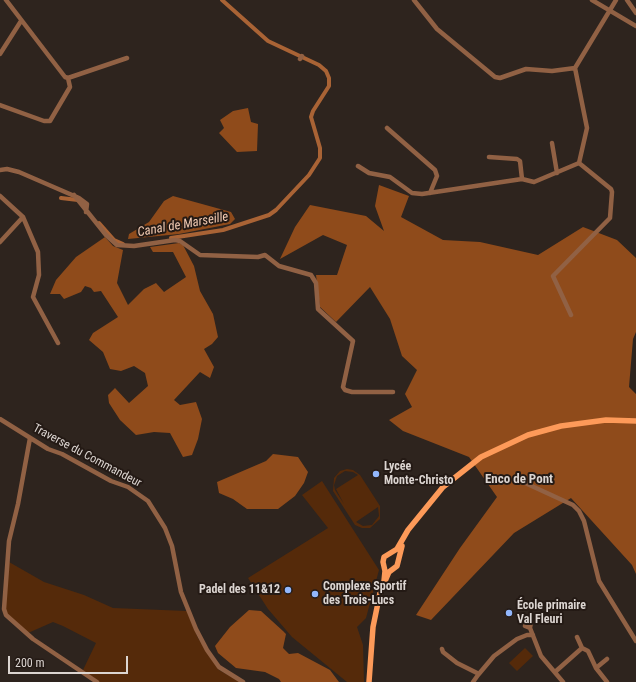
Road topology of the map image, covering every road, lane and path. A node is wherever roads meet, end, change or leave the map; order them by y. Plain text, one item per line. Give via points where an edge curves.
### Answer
1 (6, 0) edge
2 (414, 0) edge
3 (592, 0) edge
4 (616, 0) edge
5 (627, 0) edge
6 (610, 10) junction
7 (636, 13) edge
8 (21, 21) junction
9 (636, 26) edge
10 (0, 54) edge
11 (127, 58) dead end
12 (575, 68) junction
13 (68, 78) junction
14 (0, 105) edge
15 (387, 128) dead end
16 (552, 143) dead end
17 (489, 157) dead end
18 (579, 163) junction
19 (358, 166) dead end
20 (0, 170) edge
21 (557, 173) junction
22 (522, 179) junction
23 (430, 192) junction
24 (0, 196) edge
25 (23, 217) junction
26 (0, 242) edge
27 (571, 315) dead end
28 (58, 343) dead end
29 (393, 392) dead end
30 (0, 419) edge
31 (636, 421) edge
32 (30, 438) junction
33 (523, 482) dead end
34 (412, 527) junction
35 (390, 554) junction
36 (398, 561) junction
37 (384, 566) junction
38 (391, 570) junction
39 (384, 581) junction
40 (2, 591) edge
41 (530, 628) dead end
42 (533, 636) junction
43 (577, 637) dead end
44 (636, 641) edge
45 (582, 648) junction
46 (442, 649) dead end
47 (607, 659) dead end
48 (596, 668) junction
49 (555, 672) junction
50 (478, 675) junction
51 (94, 681) edge
52 (243, 682) edge
53 (370, 682) edge
54 (473, 682) edge
55 (563, 682) edge
56 (607, 682) edge

1 - 8 street
2 - 12 street via 437,29 495,77 500,78 526,69 552,71
3 - 6 street
4 - 6 street
5 - 7 street
6 - 9 street
6 - 12 street
8 - 10 street
8 - 13 street
11 - 13 street
12 - 18 street via 587,128
13 - 14 street via 70,87 54,115 47,122
15 - 23 street via 435,170 437,176
16 - 21 street
17 - 22 street via 520,161
18 - 21 street
18 - 27 street via 612,190 612,210 610,218 600,230 553,276
19 - 23 street via 369,173 390,177 412,192
20 - 29 street via 19,172 82,199 111,241 123,247 180,241 200,255 265,256 279,266 311,275 316,283 318,309 353,341 343,387 345,390
21 - 22 street via 534,182
22 - 23 street
24 - 25 street
25 - 26 street
25 - 28 street via 38,252 39,275 33,298
30 - 32 street, Traverse du Commandeur
31 - 34 main road via 606,420 562,426 528,435 481,457 452,479 429,503
32 - 40 street via 9,541
32 - 52 street, Traverse du Commandeur via 111,481 128,487 148,502 172,546 181,592 196,629 220,667
33 - 44 street via 573,505 579,511 584,521 599,581
34 - 35 main road via 397,549
34 - 36 main road via 399,552
35 - 36 main road
35 - 37 main road via 383,559
36 - 38 main road via 396,567
37 - 38 main road
37 - 39 main road
38 - 39 main road
39 - 53 main road via 374,621
40 - 51 street via 6,615 33,639
41 - 42 street
42 - 49 street via 541,656
42 - 50 street via 527,635 517,639 494,656
43 - 45 street
45 - 48 street via 588,651
45 - 49 street
46 - 50 street via 457,663
47 - 48 street
48 - 56 street
49 - 55 street
50 - 54 street

